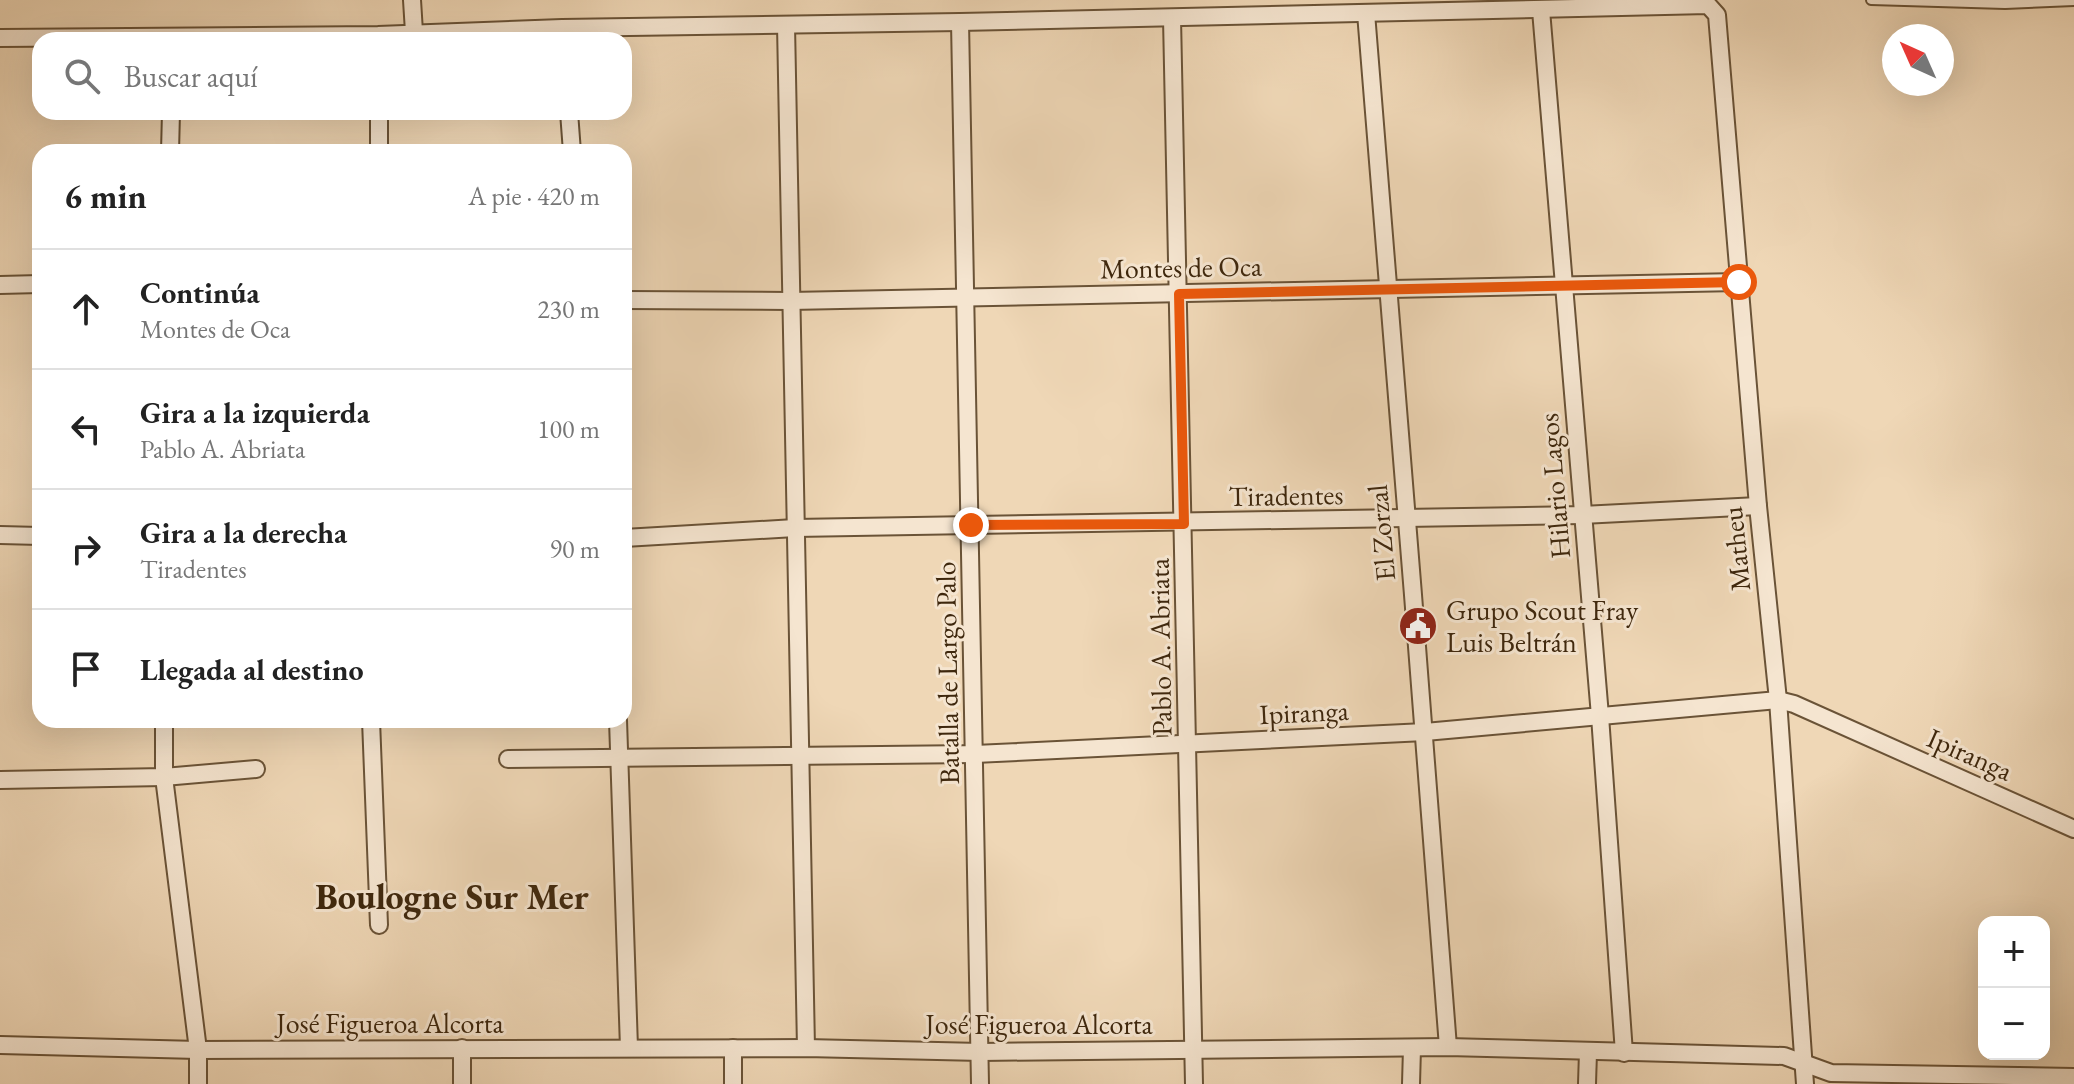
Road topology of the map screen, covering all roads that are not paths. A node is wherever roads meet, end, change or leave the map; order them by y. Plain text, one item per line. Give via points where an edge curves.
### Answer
1 (412, 0) edge
2 (1871, 0) edge
3 (2074, 1) edge
4 (1541, 10) junction
5 (1366, 13) junction
6 (1172, 18) junction
7 (960, 22) junction
8 (786, 25) junction
9 (414, 32) edge
10 (613, 32) edge
11 (0, 38) edge
12 (32, 38) edge
13 (171, 120) edge
14 (379, 120) edge
15 (570, 120) edge
16 (170, 144) edge
17 (379, 144) edge
18 (571, 144) edge
19 (1739, 282) junction
20 (32, 284) edge
21 (1562, 284) junction
22 (0, 285) edge
23 (1388, 288) junction
24 (1179, 294) junction
25 (963, 297) junction
26 (632, 300) edge
27 (790, 301) junction
28 (1758, 506) junction
29 (1582, 515) junction
30 (1405, 518) junction
31 (1184, 524) junction
32 (971, 525) junction
33 (795, 528) junction
34 (0, 535) edge
35 (32, 536) edge
36 (632, 538) edge
37 (1778, 700) junction
38 (1600, 716) junction
39 (164, 728) edge
40 (371, 728) edge
41 (618, 728) edge
42 (1425, 732) junction
43 (1188, 744) junction
44 (975, 754) junction
45 (799, 757) junction
46 (620, 758) junction
47 (508, 759) dead end
48 (256, 769) dead end
49 (164, 777) junction
50 (0, 780) edge
51 (2074, 829) edge
52 (379, 925) dead end
53 (0, 1045) edge
54 (1448, 1047) junction
55 (462, 1048) junction
56 (629, 1048) junction
57 (733, 1048) junction
58 (806, 1048) junction
59 (1412, 1048) junction
60 (198, 1050) junction
61 (1194, 1050) junction
62 (981, 1052) junction
63 (1588, 1052) junction
64 (1624, 1053) junction
65 (1805, 1064) junction
66 (2074, 1077) edge
67 (198, 1084) edge
68 (462, 1084) edge
69 (733, 1084) edge
70 (980, 1084) edge
71 (1194, 1084) edge
72 (1411, 1084) edge
73 (1587, 1084) edge
74 (1805, 1084) edge

1 - 9 street
2 - 3 lane
4 - 5 street
4 - 19 street, Matheu via 1708,5 1714,9
4 - 21 street, Hilario Lagos
5 - 6 street
5 - 23 street, El Zorzal
6 - 7 street
6 - 24 street, Pablo A. Abriata
7 - 8 street
7 - 25 street, Batalla de Largo Palo
8 - 10 street
8 - 27 street
11 - 12 street
13 - 16 street
14 - 17 street
15 - 18 street
19 - 21 street, Montes de Oca
19 - 28 street, Matheu
20 - 22 street
21 - 23 street, Montes de Oca
21 - 29 street, Hilario Lagos
23 - 24 street, Montes de Oca
23 - 30 street, El Zorzal
24 - 25 street, Montes de Oca
24 - 31 street, Pablo A. Abriata
25 - 27 street, Montes de Oca
25 - 32 street, Batalla de Largo Palo
26 - 27 street, Montes de Oca
27 - 33 street
28 - 29 street, Tiradentes
28 - 37 street, Matheu
29 - 30 street, Tiradentes
29 - 38 street, Hilario Lagos
30 - 31 street, Tiradentes
30 - 42 street, El Zorzal
31 - 32 street, Tiradentes
31 - 43 street, Pablo A. Abriata
32 - 33 street, Tiradentes
32 - 44 street, Batalla de Largo Palo
33 - 36 street, Tiradentes
33 - 45 street
34 - 35 street
37 - 38 street, Ipiranga
37 - 51 street, Ipiranga
37 - 65 street, Matheu
38 - 42 street, Ipiranga
38 - 64 street, Hilario Lagos
39 - 49 street
40 - 52 street
41 - 46 street
42 - 43 street, Ipiranga
42 - 54 street, El Zorzal
43 - 44 street, Ipiranga
43 - 61 street, Pablo A. Abriata
44 - 45 street, Ipiranga
44 - 62 street, Batalla de Largo Palo
45 - 46 street, Ipiranga
45 - 58 street
46 - 47 street, Ipiranga
46 - 56 street
48 - 49 street
49 - 50 street
49 - 60 street
53 - 60 street, José Figueroa Alcorta
54 - 59 street, José Figueroa Alcorta
54 - 63 street, José Figueroa Alcorta
55 - 56 street, José Figueroa Alcorta
55 - 60 street, José Figueroa Alcorta
55 - 68 street
56 - 57 street, José Figueroa Alcorta
57 - 58 street, José Figueroa Alcorta
57 - 69 street
58 - 62 street, José Figueroa Alcorta
59 - 61 street, José Figueroa Alcorta
59 - 72 street
60 - 67 street
61 - 62 street, José Figueroa Alcorta
61 - 71 street, Pablo A. Abriata
62 - 70 street, Batalla de Largo Palo
63 - 64 street, José Figueroa Alcorta
63 - 73 street
64 - 65 street, José Figueroa Alcorta via 1784,1056
65 - 66 street, José Figueroa Alcorta via 1831,1073
65 - 74 street, Matheu

